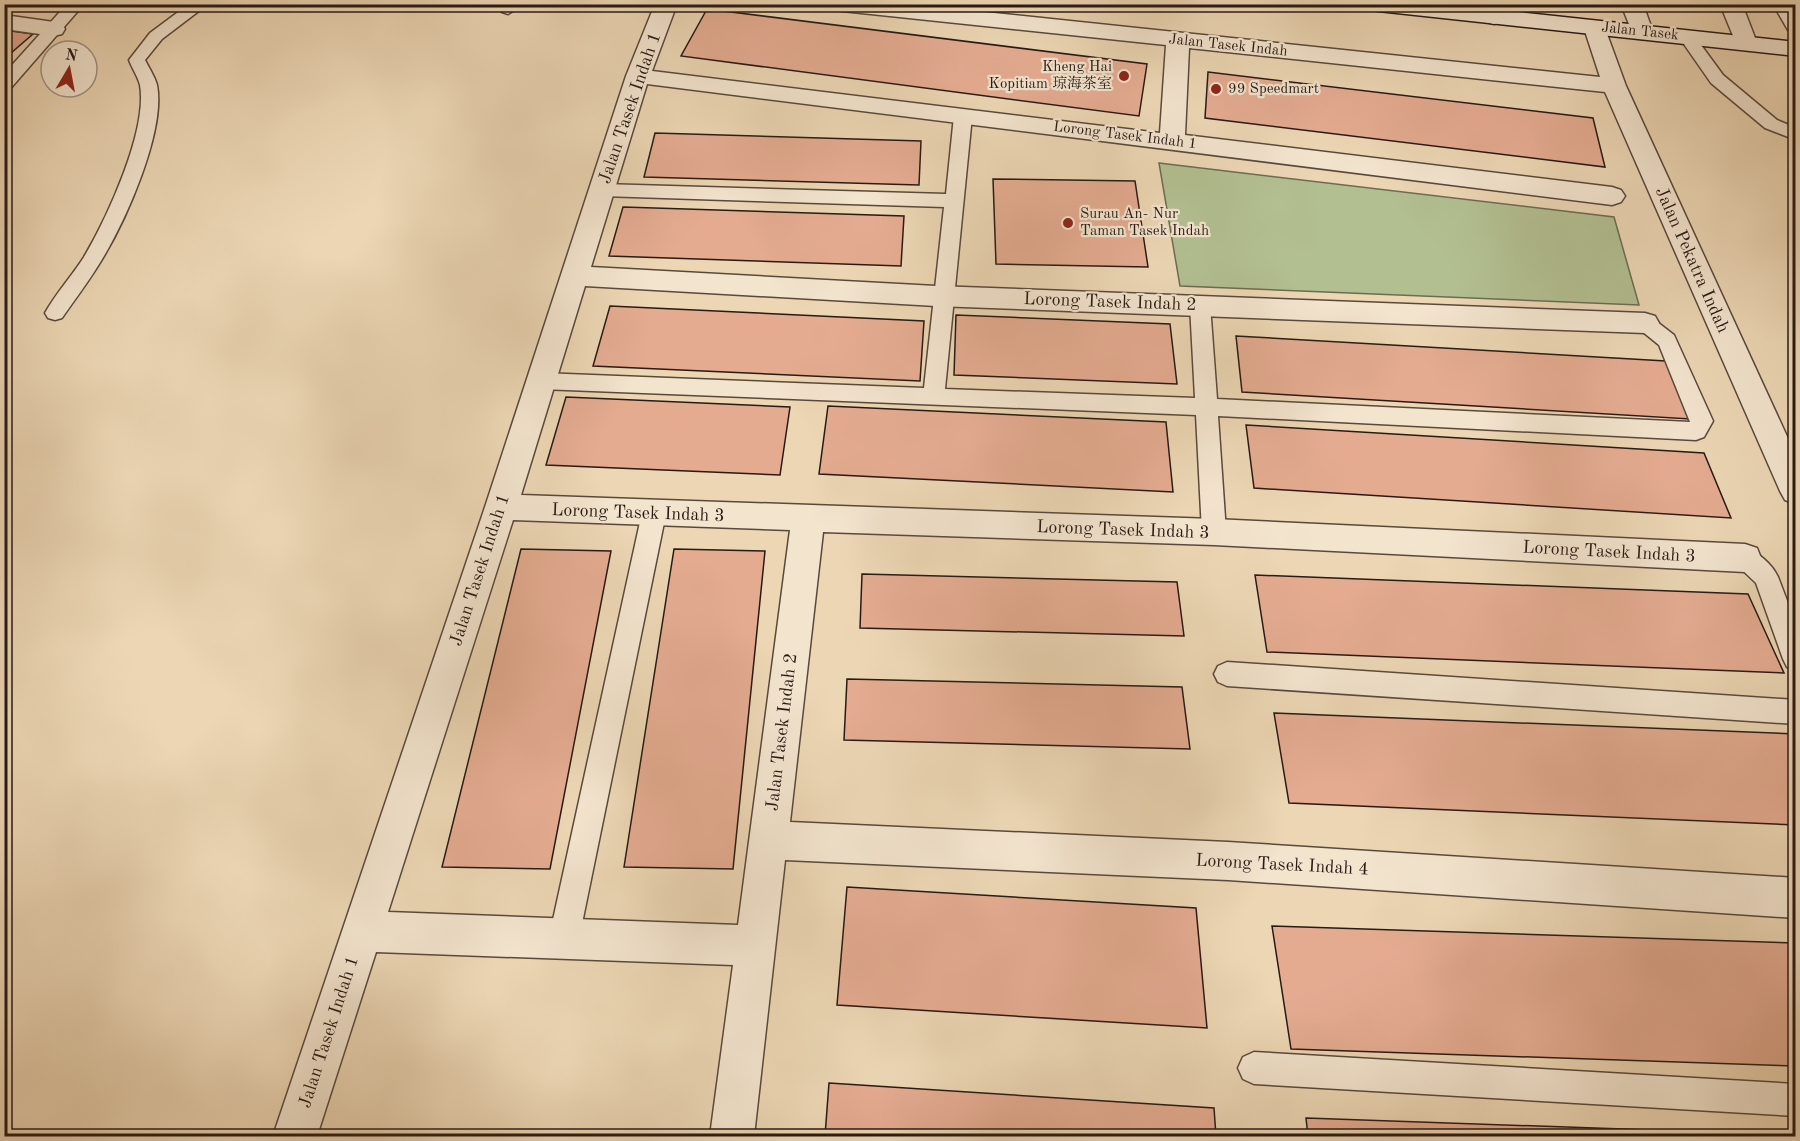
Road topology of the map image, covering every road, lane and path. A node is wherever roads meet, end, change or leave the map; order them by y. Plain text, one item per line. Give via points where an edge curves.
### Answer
1 (76, 4) edge
2 (200, 4) edge
3 (666, 4) edge
4 (842, 4) edge
5 (1378, 4) edge
6 (1632, 4) edge
7 (1731, 4) edge
8 (1784, 4) edge
9 (1493, 11) edge
10 (4, 22) edge
11 (1796, 25) edge
12 (54, 28) junction
13 (1595, 28) junction
14 (1642, 32) junction
15 (1687, 37) junction
16 (1178, 40) junction
17 (1746, 44) junction
18 (1796, 49) edge
19 (638, 76) junction
20 (4, 84) edge
21 (1614, 86) junction
22 (963, 116) junction
23 (1796, 135) edge
24 (1172, 142) junction
25 (602, 190) junction
26 (1612, 196) dead end
27 (956, 201) junction
28 (575, 276) junction
29 (944, 296) junction
30 (1200, 305) junction
31 (55, 312) dead end
32 (1645, 323) joint
33 (541, 381) junction
34 (934, 396) junction
35 (1207, 407) junction
36 (1796, 491) edge
37 (501, 507) junction
38 (654, 513) junction
39 (808, 519) junction
40 (1214, 532) junction
41 (1745, 558) joint
42 (1796, 658) edge
43 (1227, 674) dead end
44 (1796, 712) edge
45 (768, 840) junction
46 (1796, 898) edge
47 (361, 931) junction
48 (564, 938) junction
49 (756, 946) junction
50 (1254, 1068) dead end
51 (1796, 1100) edge
52 (295, 1137) edge
53 (732, 1137) edge

1 - 12 lane
2 - 31 lane via 156,36 137,60 148,84 149,99 135,171 93,258
3 - 19 street, Jalan Tasek Indah 1
4 - 16 street, Jalan Tasek Indah
5 - 9 street, Jalan Tasek
6 - 14 street
7 - 17 street
8 - 11 street
9 - 13 street, Jalan Tasek
10 - 12 street
12 - 20 lane
13 - 14 street, Jalan Tasek
13 - 21 street, Jalan Pekatra Indah
14 - 15 street, Jalan Tasek
15 - 17 street, Jalan Tasek
15 - 23 lane via 1717,79 1771,124
16 - 21 street, Jalan Tasek Indah
16 - 24 street
17 - 18 street, Jalan Tasek
19 - 22 street, Lorong Tasek Indah 1
19 - 25 street, Jalan Tasek Indah 1
21 - 36 street, Jalan Pekatra Indah
22 - 24 street, Lorong Tasek Indah 1
22 - 27 lane
24 - 26 street, Lorong Tasek Indah 1
25 - 27 lane
25 - 28 street, Jalan Tasek Indah 1
27 - 29 lane
28 - 29 street, Lorong Tasek Indah 2
28 - 33 street, Jalan Tasek Indah 1
29 - 30 street, Lorong Tasek Indah 2
29 - 34 lane
30 - 32 street, Lorong Tasek Indah 2
30 - 35 lane
32 - 35 lane via 1667,340 1702,422 1696,431
33 - 34 lane
33 - 37 street, Jalan Tasek Indah 1
34 - 35 lane
35 - 40 lane
37 - 38 street, Lorong Tasek Indah 3
37 - 47 street, Jalan Tasek Indah 1
38 - 39 street, Lorong Tasek Indah 3
38 - 48 lane
39 - 40 street, Lorong Tasek Indah 3
39 - 45 street, Jalan Tasek Indah 2
40 - 41 street, Lorong Tasek Indah 3
41 - 42 lane via 1766,577
43 - 44 lane
45 - 46 street, Lorong Tasek Indah 4 via 1228,861
45 - 49 street, Jalan Tasek Indah 2
47 - 48 street
47 - 52 street, Jalan Tasek Indah 1
48 - 49 street
49 - 53 street, Jalan Tasek Indah 2
50 - 51 lane

